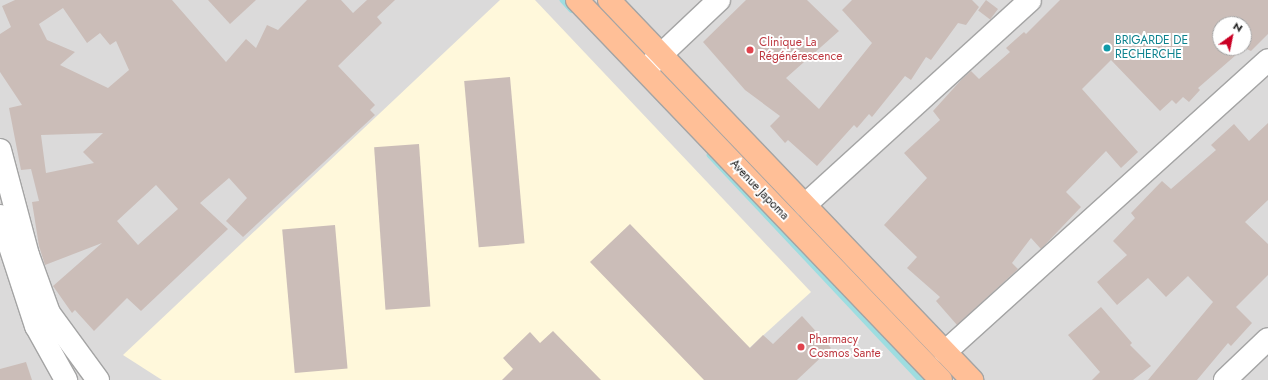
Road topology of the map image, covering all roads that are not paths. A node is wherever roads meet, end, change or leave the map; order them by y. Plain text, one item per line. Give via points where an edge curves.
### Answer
1 (577, 0) edge
2 (609, 0) edge
3 (719, 0) edge
4 (1030, 0) edge
5 (661, 56) junction
6 (1268, 60) edge
7 (645, 71) junction
8 (0, 150) edge
9 (805, 205) junction
10 (0, 216) edge
11 (1268, 339) edge
12 (945, 352) junction
13 (66, 380) edge
14 (98, 380) edge
15 (941, 380) edge
16 (972, 380) edge
17 (1224, 380) edge

1 - 7 main road, Avenue Japoma
2 - 5 main road, Avenue Japoma
3 - 5 street
4 - 9 street
5 - 7 street
5 - 9 main road, Avenue Japoma
6 - 12 street
7 - 15 main road, Avenue Japoma
8 - 14 street via 28,255 49,313
9 - 12 main road, Avenue Japoma
10 - 13 street via 36,326
11 - 17 street
12 - 16 main road, Avenue Japoma

